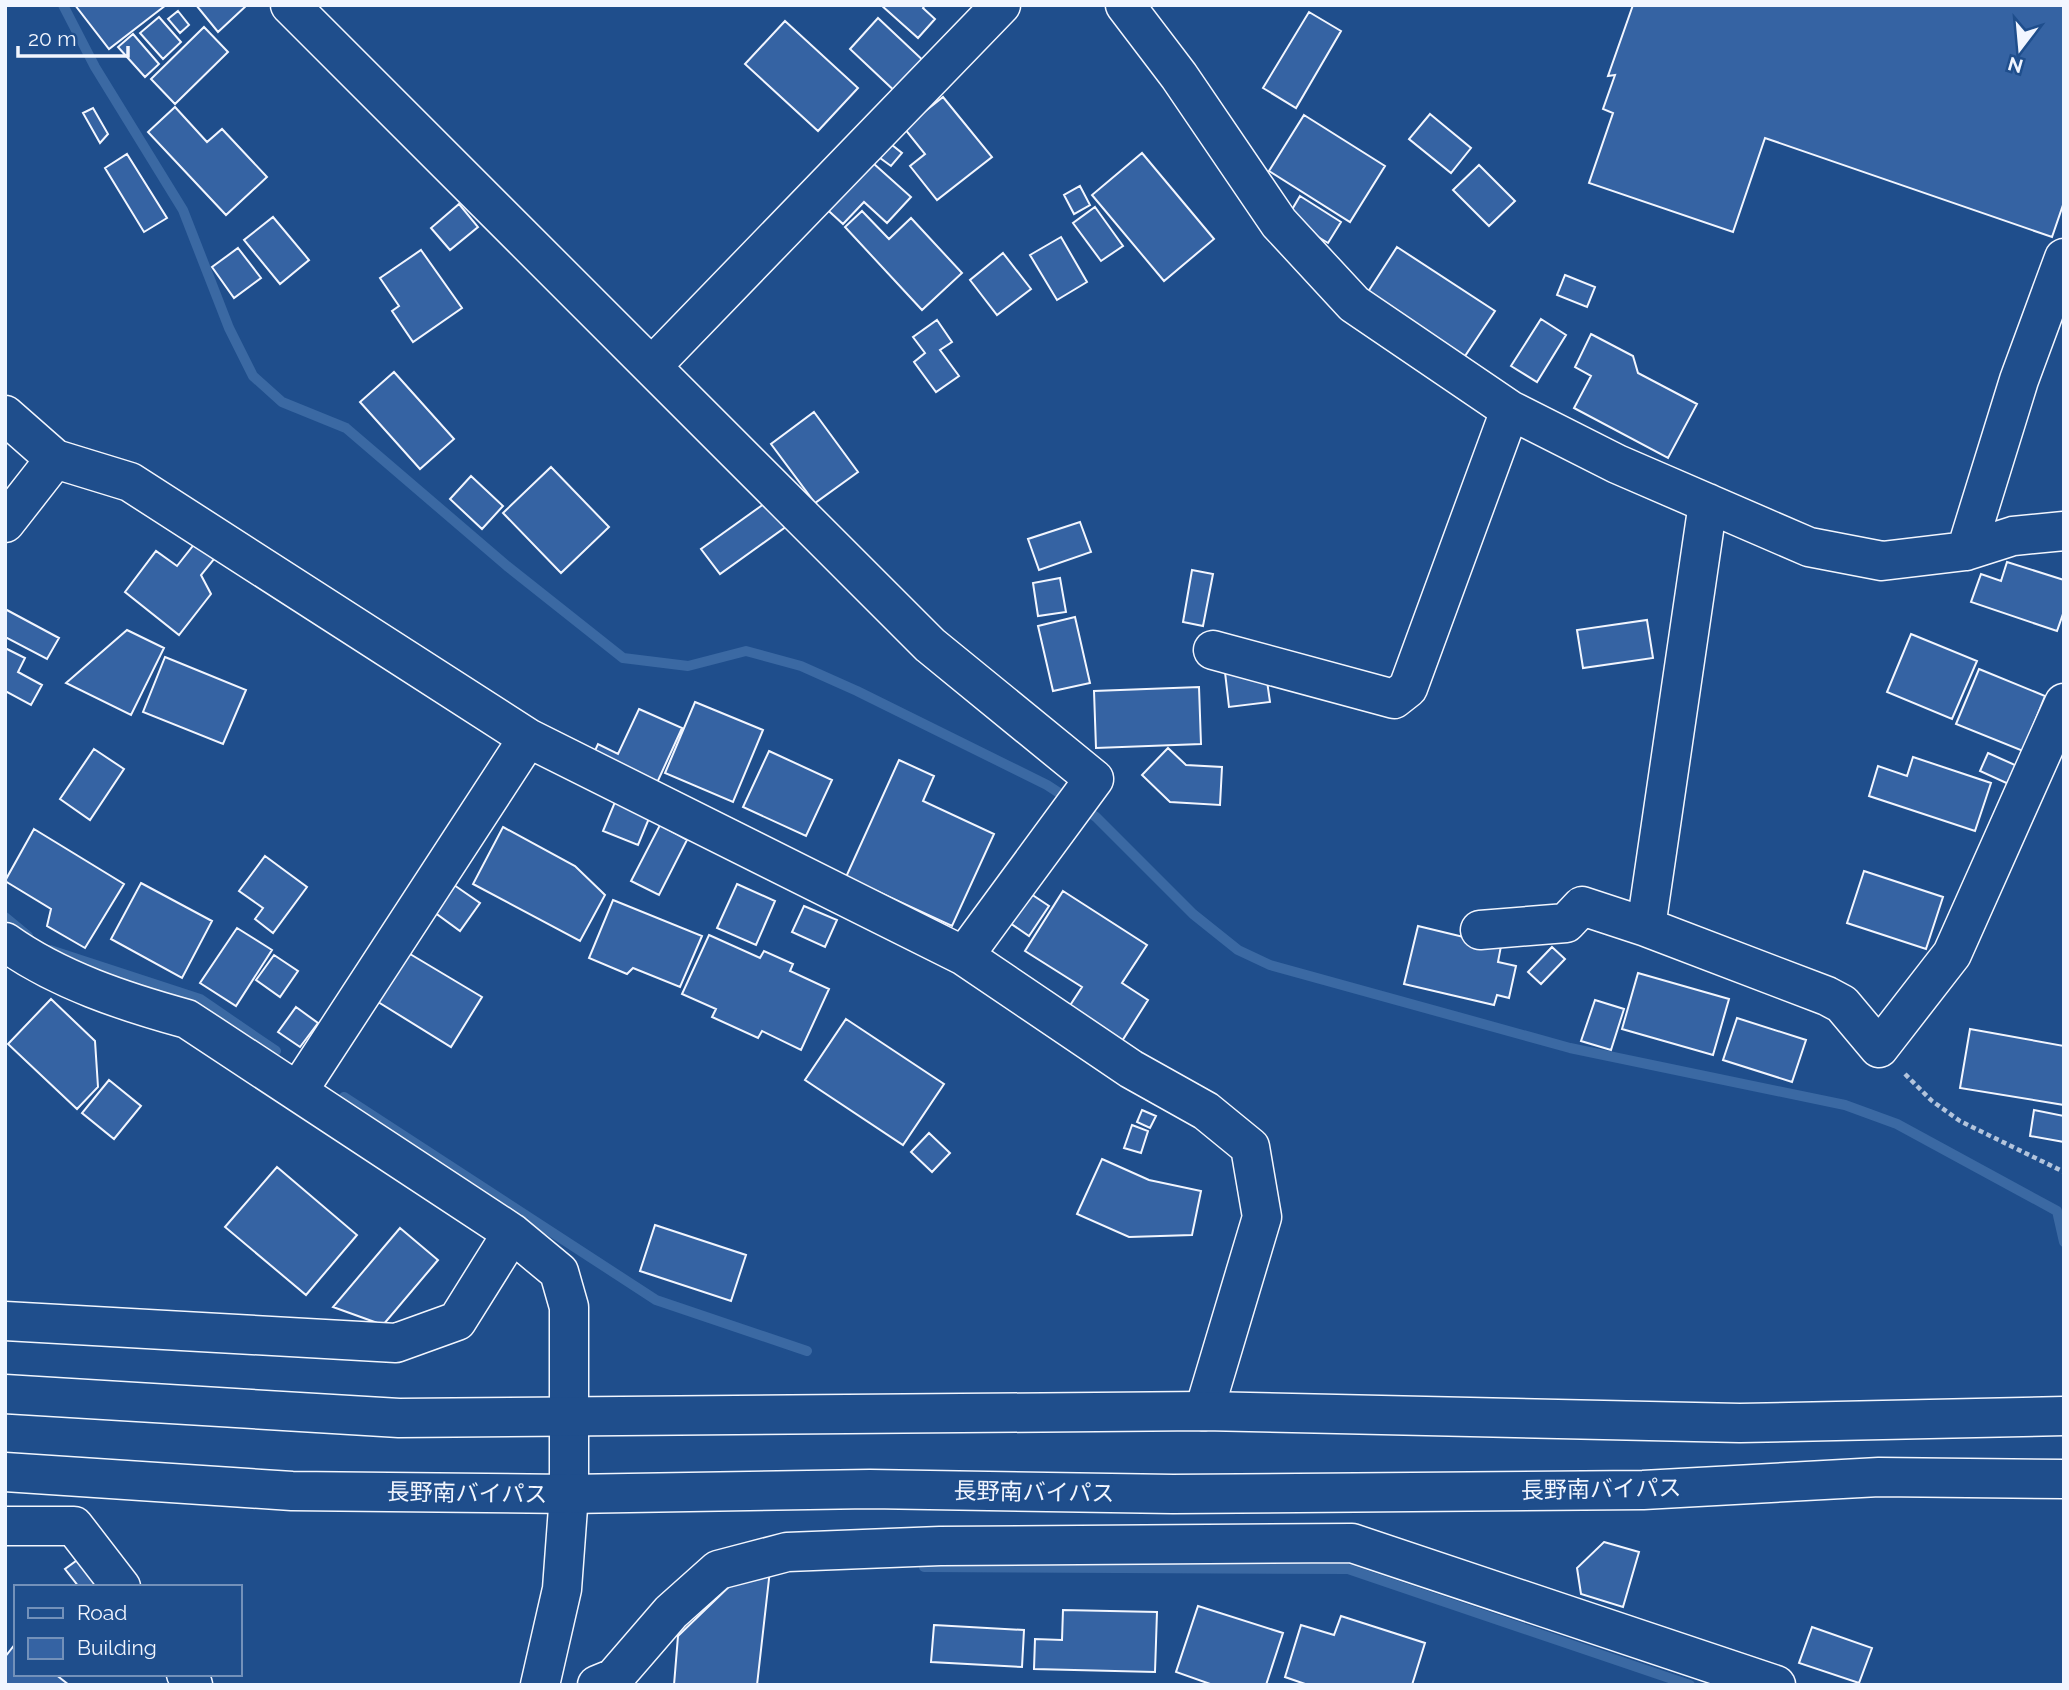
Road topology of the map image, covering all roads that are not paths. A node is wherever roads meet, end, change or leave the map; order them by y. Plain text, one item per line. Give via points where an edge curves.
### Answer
1 (290, 5) edge
2 (1001, 5) edge
3 (1125, 5) edge
4 (2064, 258) edge
5 (653, 365) junction
6 (1510, 410) junction
7 (5, 415) edge
8 (55, 459) junction
9 (1708, 503) junction
10 (5, 523) edge
11 (2064, 531) edge
12 (1966, 551) junction
13 (1213, 650) dead end
14 (2064, 703) edge
15 (528, 738) junction
16 (1646, 927) junction
17 (1480, 930) dead end
18 (5, 942) edge
19 (964, 956) junction
20 (298, 1091) junction
21 (513, 1233) junction
22 (5, 1321) edge
23 (5, 1394) edge
24 (1203, 1411) junction
25 (2064, 1416) edge
26 (567, 1417) junction
27 (2064, 1479) edge
28 (8, 1480) edge
29 (569, 1494) junction
30 (5, 1526) edge
31 (119, 1585) edge
32 (549, 1683) edge
33 (597, 1685) edge
34 (1776, 1685) edge

1 - 5 main road
2 - 5 main road
3 - 6 main road via 1279,223 1354,304
4 - 12 main road via 2019,380
5 - 19 main road via 930,645 1094,779
6 - 9 main road
6 - 13 main road via 1408,688 1394,699
7 - 8 main road
8 - 10 main road
8 - 15 main road via 130,482
9 - 12 main road via 1809,547 1882,561
9 - 16 main road
11 - 12 main road via 2013,536
14 - 16 main road via 1952,954 1879,1048 1842,1004 1827,996
15 - 19 main road
15 - 20 main road
16 - 17 main road via 1582,906 1566,923
18 - 20 main road via 30,960 124,1000 187,1018
19 - 24 main road via 1131,1069 1206,1111 1250,1147 1262,1217
20 - 21 main road
21 - 22 main road via 457,1321 396,1343
21 - 26 main road via 558,1272 562,1283 569,1307
23 - 26 main road via 399,1418
24 - 25 main road via 1740,1423
24 - 26 main road
26 - 29 main road
27 - 29 main road, 長野南バイパス via 1879,1477 1643,1490 1173,1494 870,1489
28 - 29 main road, 長野南バイパス via 292,1491
29 - 32 main road
30 - 31 main road via 74,1526
33 - 34 main road via 614,1678 671,1612 718,1570 787,1552 940,1546 1352,1543

